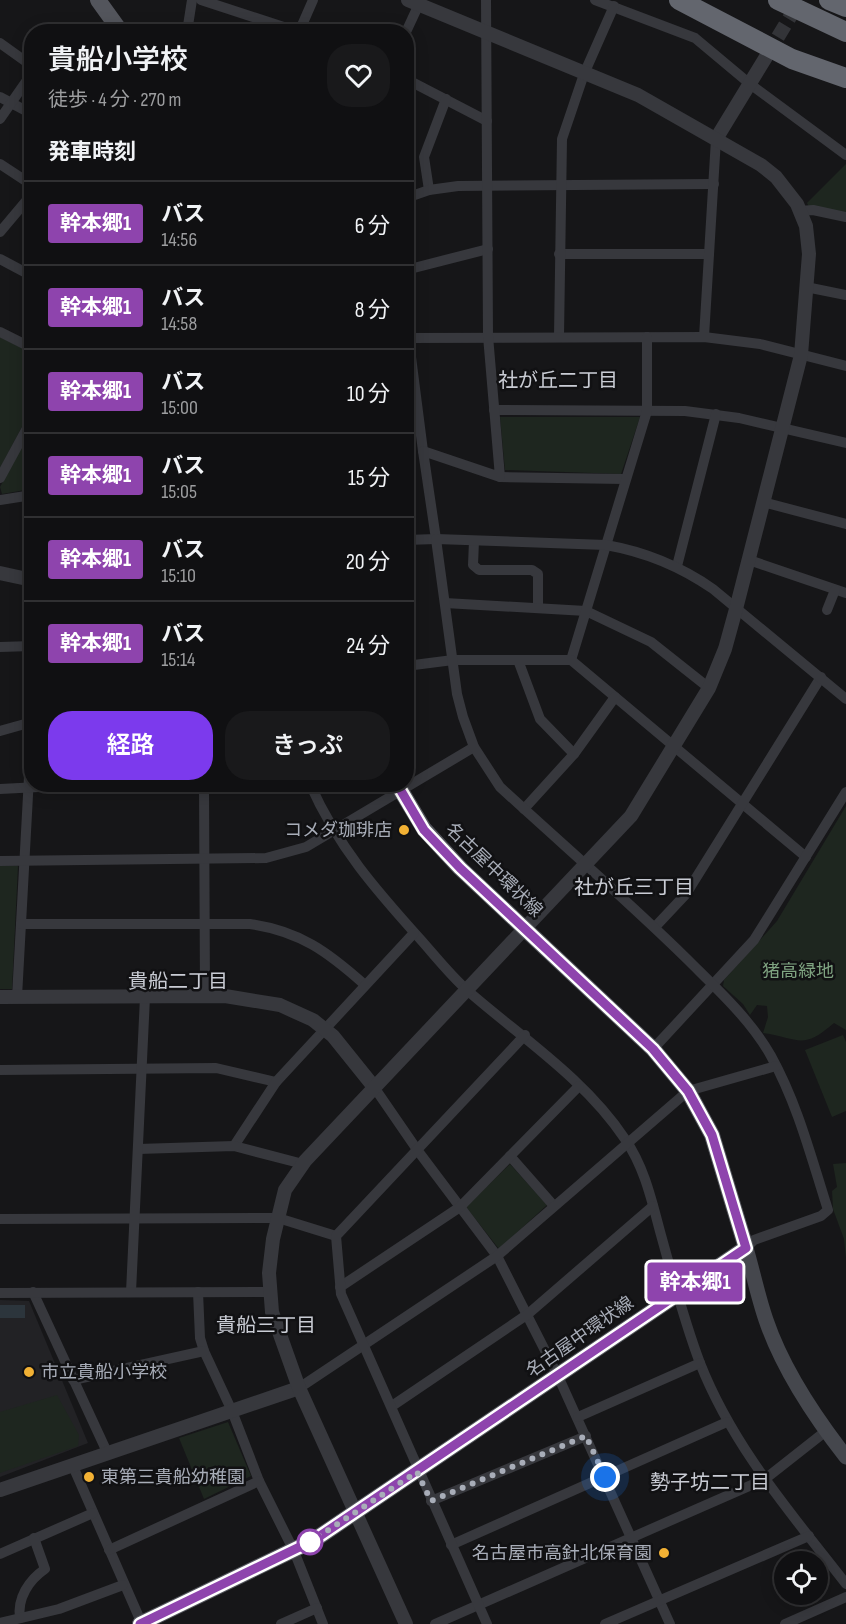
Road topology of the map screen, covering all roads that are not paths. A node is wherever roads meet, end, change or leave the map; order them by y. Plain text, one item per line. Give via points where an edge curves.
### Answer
1 (98, 0) edge
2 (192, 0) edge
3 (201, 0) edge
4 (313, 0) edge
5 (486, 0) edge
6 (595, 0) edge
7 (679, 0) edge
8 (686, 0) edge
9 (778, 0) edge
10 (829, 0) edge
11 (413, 2) edge
12 (614, 6) junction
13 (846, 7) edge
14 (705, 13) junction
15 (115, 24) edge
16 (188, 24) edge
17 (277, 24) edge
18 (302, 24) edge
19 (408, 24) edge
20 (846, 32) edge
21 (486, 33) junction
22 (0, 43) edge
23 (766, 57) tunnel mouth
24 (24, 60) edge
25 (584, 74) junction
26 (846, 78) edge
27 (414, 83) edge
28 (24, 84) edge
29 (750, 84) junction
30 (0, 97) edge
31 (446, 99) junction
32 (11, 102) junction
33 (24, 109) edge
34 (0, 118) edge
35 (487, 121) junction
36 (716, 139) junction
37 (846, 155) edge
38 (0, 164) edge
39 (24, 180) edge
40 (559, 184) junction
41 (714, 184) junction
42 (488, 186) junction
43 (429, 190) junction
44 (414, 195) edge
45 (24, 204) edge
46 (800, 211) junction
47 (846, 217) edge
48 (0, 232) edge
49 (488, 249) junction
50 (559, 254) junction
51 (709, 254) junction
52 (0, 259) edge
53 (414, 268) edge
54 (24, 272) edge
55 (806, 287) junction
56 (846, 295) edge
57 (0, 333) edge
58 (488, 336) junction
59 (559, 336) junction
60 (647, 337) junction
61 (704, 337) junction
62 (414, 338) edge
63 (24, 344) edge
64 (801, 355) junction
65 (846, 366) edge
66 (414, 383) edge
67 (494, 410) junction
68 (647, 411) junction
69 (716, 414) junction
70 (783, 428) junction
71 (24, 434) edge
72 (846, 443) edge
73 (423, 451) junction
74 (500, 477) junction
75 (0, 478) edge
76 (625, 480) junction
77 (24, 496) edge
78 (0, 500) edge
79 (763, 502) junction
80 (846, 524) edge
81 (436, 539) junction
82 (414, 540) edge
83 (474, 541) junction
84 (606, 545) junction
85 (749, 560) junction
86 (677, 566) junction
87 (0, 573) edge
88 (24, 578) edge
89 (841, 592) edge
90 (445, 603) junction
91 (538, 608) junction
92 (736, 609) junction
93 (827, 610) dead end
94 (586, 611) junction
95 (0, 646) edge
96 (24, 646) edge
97 (453, 660) junction
98 (518, 660) junction
99 (571, 660) junction
100 (414, 665) edge
101 (820, 677) junction
102 (709, 688) junction
103 (615, 697) junction
104 (846, 699) edge
105 (24, 724) edge
106 (0, 731) edge
107 (673, 746) junction
108 (474, 747) junction
109 (574, 754) junction
110 (414, 780) edge
111 (24, 788) edge
112 (0, 789) edge
113 (28, 792) edge
114 (204, 792) edge
115 (314, 792) edge
116 (393, 792) edge
117 (401, 792) edge
118 (846, 792) edge
119 (742, 804) junction
120 (524, 809) junction
121 (333, 830) junction
122 (806, 857) junction
123 (205, 859) junction
124 (0, 861) edge
125 (25, 861) junction
126 (585, 863) junction
127 (21, 924) junction
128 (204, 924) junction
129 (655, 927) junction
130 (526, 928) junction
131 (414, 933) junction
132 (365, 985) junction
133 (713, 985) junction
134 (467, 990) junction
135 (205, 996) junction
136 (17, 997) junction
137 (145, 997) junction
138 (0, 998) edge
139 (325, 1030) junction
140 (525, 1035) junction
141 (653, 1049) junction
142 (776, 1066) junction
143 (142, 1069) junction
144 (0, 1070) edge
145 (276, 1082) junction
146 (579, 1086) junction
147 (375, 1087) junction
148 (688, 1091) junction
149 (627, 1141) junction
150 (234, 1146) junction
151 (138, 1149) junction
152 (418, 1151) junction
153 (510, 1156) junction
154 (303, 1164) junction
155 (554, 1206) junction
156 (653, 1206) junction
157 (460, 1207) junction
158 (278, 1218) junction
159 (0, 1219) edge
160 (134, 1220) junction
161 (336, 1236) junction
162 (746, 1248) junction
163 (497, 1256) junction
164 (340, 1287) junction
165 (33, 1292) junction
166 (131, 1292) junction
167 (198, 1292) junction
168 (270, 1292) junction
169 (0, 1293) edge
170 (677, 1293) junction
171 (528, 1314) junction
172 (364, 1345) junction
173 (204, 1352) junction
174 (700, 1363) junction
175 (558, 1376) junction
176 (73, 1380) junction
177 (299, 1388) junction
178 (392, 1407) junction
179 (232, 1411) junction
180 (578, 1417) junction
181 (727, 1422) junction
182 (826, 1431) junction
183 (586, 1436) junction
184 (106, 1452) junction
185 (846, 1457) edge
186 (72, 1464) junction
187 (417, 1472) junction
188 (605, 1477) junction
189 (765, 1479) junction
190 (259, 1481) junction
191 (0, 1490) edge
192 (431, 1501) junction
193 (93, 1513) junction
194 (355, 1513) junction
195 (809, 1536) junction
196 (34, 1538) junction
197 (632, 1538) junction
198 (451, 1545) junction
199 (108, 1550) junction
200 (294, 1551) junction
201 (0, 1554) edge
202 (846, 1584) edge
203 (123, 1585) junction
204 (846, 1597) edge
205 (659, 1600) junction
206 (478, 1604) junction
207 (317, 1608) junction
208 (20, 1618) junction
209 (0, 1623) edge
210 (141, 1624) edge
211 (281, 1624) edge
212 (323, 1624) edge
213 (406, 1624) edge
214 (435, 1624) edge
215 (486, 1624) edge
216 (605, 1624) edge
217 (670, 1624) edge
218 (785, 1624) edge

1 - 15 main road
2 - 16 street
3 - 17 street
4 - 18 street
5 - 21 street
6 - 12 street
7 - 14 highway
8 - 14 highway
9 - 20 highway, bridge
10 - 13 highway
11 - 19 street
11 - 21 street
12 - 25 street
12 - 29 street via 695,38
14 - 26 highway via 792,59
21 - 25 street
21 - 35 street
22 - 24 street
23 - 29 street
25 - 36 street via 639,95
25 - 40 street via 562,139
27 - 31 street
28 - 32 street
29 - 36 street
29 - 37 street
30 - 32 street
31 - 35 street
31 - 43 street via 424,157
32 - 33 street
32 - 34 street
35 - 42 street
36 - 41 street
36 - 46 street via 776,177
38 - 39 street
40 - 41 street
40 - 42 street
40 - 50 street
41 - 51 street
42 - 43 street
42 - 49 street
43 - 44 street
45 - 48 street
46 - 47 street
46 - 55 street via 808,242
49 - 53 street
49 - 58 street
50 - 51 street
50 - 59 street
51 - 61 street
52 - 54 street
55 - 56 street
55 - 64 street
57 - 63 street
58 - 59 street
58 - 62 street
58 - 67 street
59 - 60 street
60 - 61 street
60 - 68 street
61 - 64 street via 760,344
64 - 65 street
64 - 70 street
66 - 73 street
67 - 68 street
67 - 74 street
68 - 69 street
68 - 76 street
69 - 70 street
69 - 86 street
70 - 72 street
70 - 79 street
71 - 75 street
73 - 74 street
73 - 81 street
74 - 76 street
76 - 84 street
77 - 78 street
79 - 80 street
79 - 85 street
81 - 82 street
81 - 83 street
81 - 90 street
83 - 84 street
83 - 91 street via 473,565 479,570 532,570 538,574
84 - 86 street
84 - 94 street
85 - 89 street
85 - 92 street
86 - 92 street
87 - 88 street
89 - 93 street
90 - 91 street
90 - 97 street
91 - 94 street
92 - 101 street
92 - 102 street
94 - 99 street
94 - 102 street via 651,642
95 - 96 street
97 - 98 street
97 - 100 street
97 - 108 street via 460,705
98 - 99 street
98 - 109 street via 540,719
99 - 103 street
101 - 104 street
101 - 119 street
102 - 107 street
103 - 107 street
103 - 109 street
105 - 106 street
107 - 119 street
107 - 126 street via 630,816
108 - 110 street
108 - 120 street via 500,787
109 - 120 street
111 - 112 street
113 - 125 street
114 - 123 street
115 - 121 street
116 - 121 street
117 - 130 main road, 名古屋中環状線 via 424,830
118 - 122 street
119 - 122 street
119 - 129 street via 686,894
120 - 126 street
121 - 123 street via 290,853 266,858
121 - 131 street via 354,863
122 - 133 street via 754,940
123 - 125 street
123 - 128 street
124 - 125 street
125 - 127 street
126 - 129 street
126 - 130 street
127 - 128 street
127 - 136 street
128 - 132 street via 276,927 305,938
128 - 135 street
129 - 133 street
130 - 134 street
130 - 141 main road, 名古屋中環状線
131 - 132 street
131 - 134 street
132 - 139 street
133 - 141 street
133 - 142 street via 745,1020
134 - 140 street
134 - 147 street
135 - 137 street
135 - 139 street via 280,1005
136 - 137 street
136 - 138 street
137 - 143 street
139 - 145 street
139 - 147 street
140 - 146 street
140 - 152 street
141 - 148 main road, 名古屋中環状線
142 - 148 street
142 - 162 street via 801,1120 828,1210 754,1240
143 - 144 street
143 - 145 street via 216,1068
143 - 151 street
145 - 150 street
146 - 149 street via 605,1110
146 - 153 street
147 - 152 street
147 - 154 street
148 - 149 street
148 - 162 main road, 名古屋中環状線 via 712,1135
149 - 155 street
149 - 156 street via 643,1172
150 - 151 street
150 - 154 street
151 - 160 street
152 - 157 street
152 - 161 street
153 - 155 street
153 - 157 street
154 - 158 street via 285,1190
155 - 163 street
156 - 170 street
156 - 171 street
157 - 163 street
157 - 164 street
158 - 160 street
158 - 161 street
158 - 168 street via 269,1273
159 - 160 street
160 - 166 street
161 - 164 street
162 - 170 main road, 名古屋中環状線
162 - 182 main road via 771,1332
163 - 171 street
163 - 172 street
164 - 172 street
165 - 166 street
165 - 169 street
165 - 176 street
166 - 167 street
167 - 168 street
167 - 173 street
168 - 177 street via 272,1312
170 - 174 street
170 - 175 main road, 名古屋中環状線
171 - 175 street
171 - 178 street
172 - 177 street
172 - 178 street
173 - 176 street
173 - 179 street
174 - 180 street
174 - 181 street
175 - 180 street
175 - 187 main road, 名古屋中環状線
176 - 184 street
177 - 179 street
177 - 194 street
178 - 187 street
179 - 184 street
179 - 190 street
180 - 183 street
181 - 188 street
181 - 189 street
182 - 185 main road
182 - 189 street
183 - 188 street
183 - 192 street
184 - 186 street
186 - 191 street
186 - 193 street
187 - 192 street
187 - 194 main road, 名古屋中環状線
188 - 197 street
188 - 198 street
189 - 195 street
189 - 197 street
190 - 199 street
190 - 200 street
192 - 198 street
193 - 196 street
193 - 199 street
194 - 200 main road, 名古屋中環状線
194 - 213 street
195 - 202 street
195 - 205 street
196 - 201 street
196 - 208 street via 45,1569 34,1576 18,1605
197 - 205 street
197 - 206 street
198 - 206 street
199 - 203 street
200 - 207 street
200 - 210 main road, 名古屋中環状線
203 - 208 street via 59,1609
203 - 210 street
204 - 218 street
205 - 216 street
205 - 217 street
206 - 214 street
206 - 215 street
207 - 211 street
207 - 212 street
208 - 209 street

